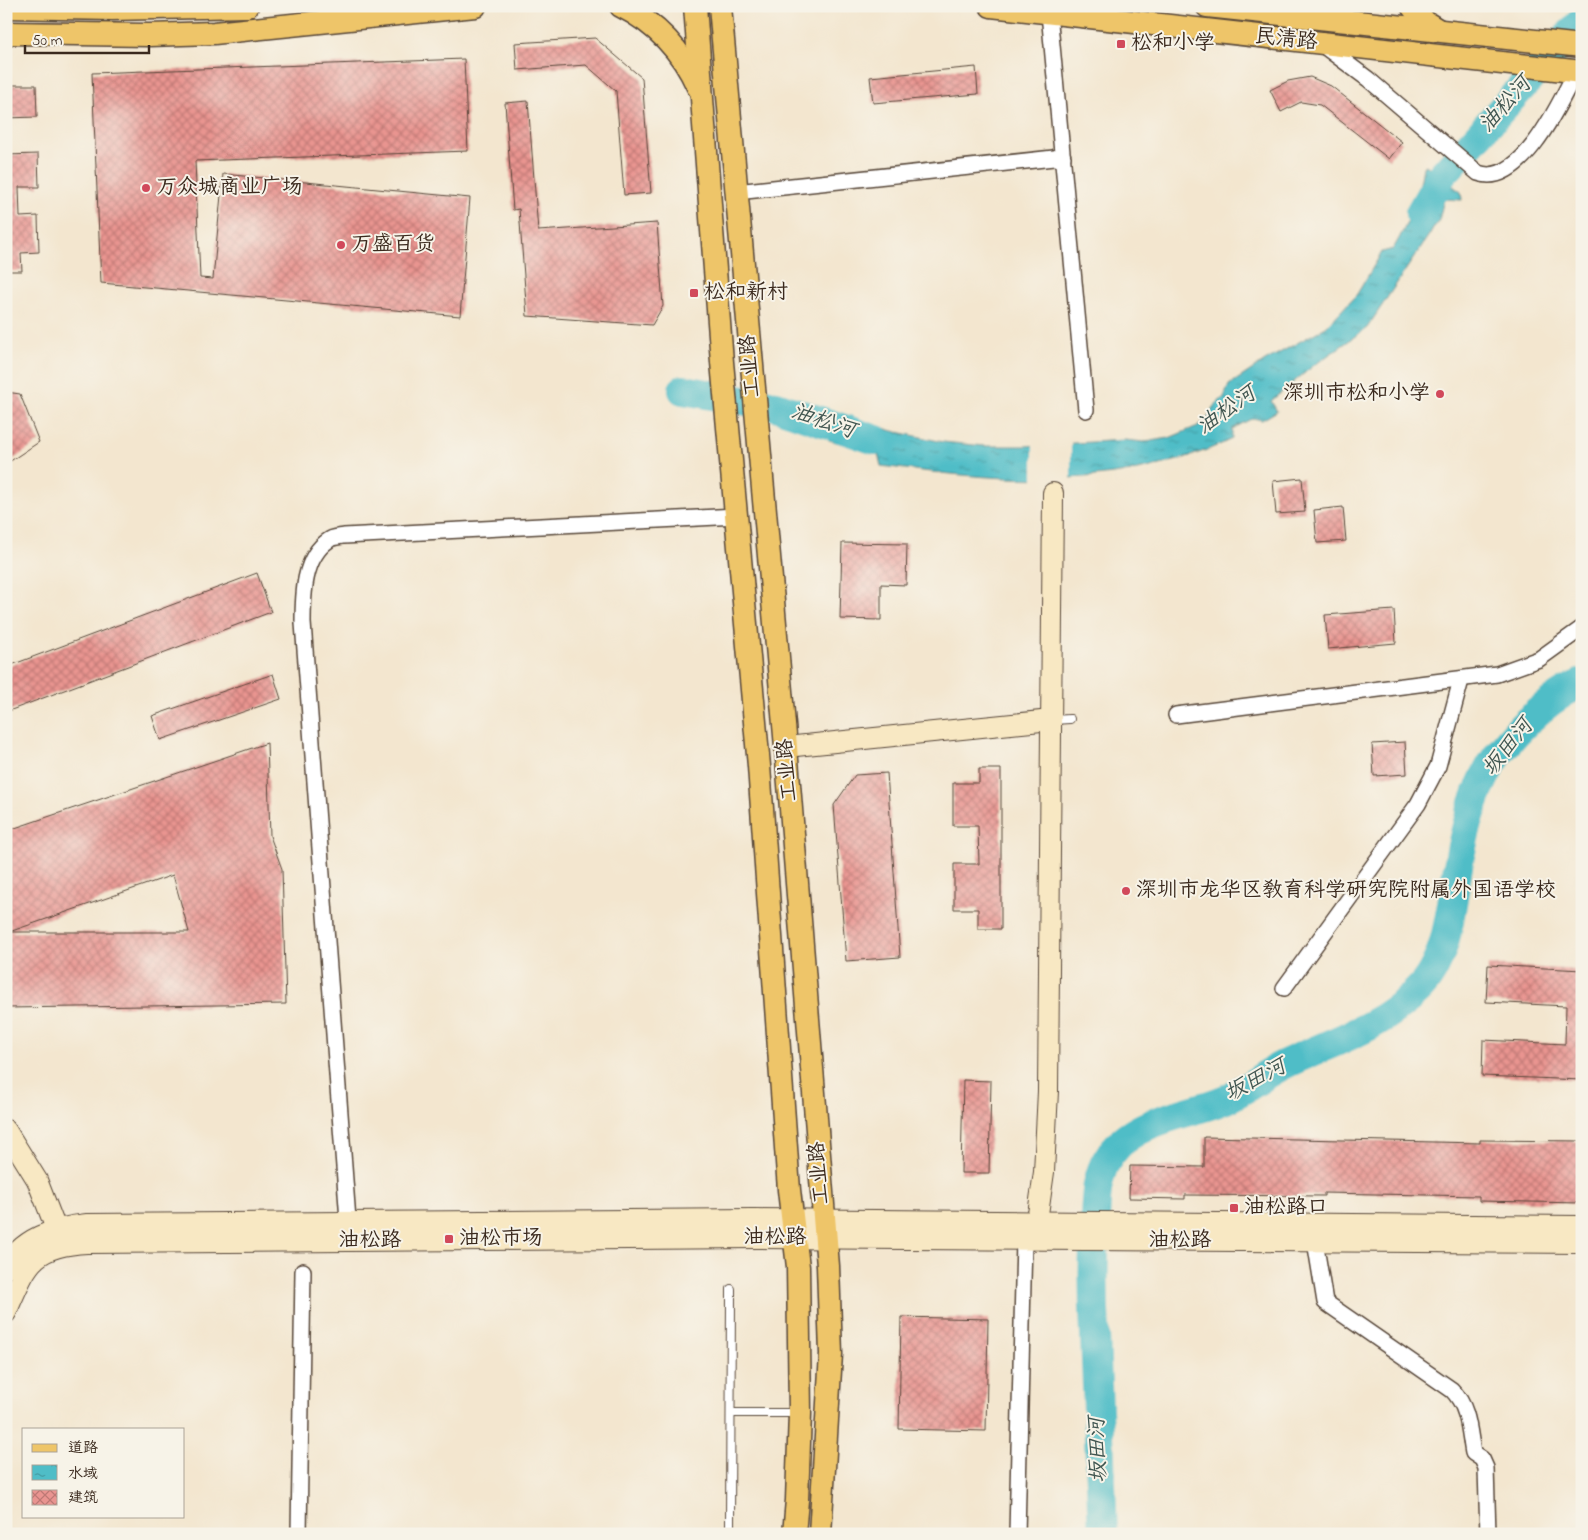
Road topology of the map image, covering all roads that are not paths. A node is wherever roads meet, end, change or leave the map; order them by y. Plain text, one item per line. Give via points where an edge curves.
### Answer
1 (247, 6) edge
2 (475, 6) edge
3 (621, 6) edge
4 (695, 6) edge
5 (720, 6) edge
6 (990, 6) edge
7 (1207, 6) edge
8 (1336, 6) edge
9 (1412, 6) edge
10 (6, 7) edge
11 (1049, 13) junction
12 (1304, 16) junction
13 (1438, 30) junction
14 (6, 33) edge
15 (1321, 44) junction
16 (1582, 46) edge
17 (1579, 72) edge
18 (703, 103) junction
19 (1063, 156) junction
20 (736, 192) junction
21 (1086, 410) dead end
22 (1053, 493) dead end
23 (737, 516) junction
24 (1582, 628) edge
25 (1461, 680) junction
26 (1176, 715) dead end
27 (1061, 719) junction
28 (786, 747) junction
29 (1284, 988) dead end
30 (6, 1130) edge
31 (1582, 1226) edge
32 (1047, 1228) junction
33 (793, 1229) junction
34 (825, 1229) junction
35 (1129, 1231) junction
36 (349, 1232) junction
37 (59, 1237) junction
38 (1024, 1240) junction
39 (1315, 1241) junction
40 (1582, 1243) edge
41 (6, 1269) edge
42 (303, 1271) dead end
43 (731, 1288) dead end
44 (6, 1313) edge
45 (731, 1413) junction
46 (800, 1413) junction
47 (299, 1534) edge
48 (730, 1534) edge
49 (794, 1534) edge
50 (820, 1534) edge
51 (1017, 1534) edge
52 (1488, 1534) edge

1 - 10 main road
2 - 14 main road via 214,33
3 - 18 main road via 670,42 692,74
4 - 18 main road, 工业路
5 - 20 main road, 工业路
6 - 11 main road, 民清路
7 - 12 main road, 民清路
8 - 12 main road
9 - 13 main road via 1425,22
11 - 15 main road, 民清路
11 - 19 street
12 - 13 main road, 民清路
13 - 16 main road, 民清路
15 - 17 main road, 民清路
15 - 17 street via 1368,79 1478,173 1487,176 1496,175 1528,151 1546,128
18 - 23 main road, 工业路
19 - 20 street
19 - 21 street
20 - 28 main road, 工业路
22 - 27 street
23 - 33 main road, 工业路
23 - 36 street via 344,536 329,540 308,569 303,623
24 - 25 street via 1539,659 1497,674
25 - 26 street
25 - 29 street via 1438,766 1418,804
27 - 28 street
27 - 32 street via 1044,1172
28 - 34 main road, 工业路
30 - 37 street via 37,1180
31 - 35 street, 油松路
32 - 34 street, 油松路
32 - 35 street, 油松路
32 - 38 street, 油松路
33 - 34 street, 油松路
33 - 36 street, 油松路
33 - 46 main road, 工业路 via 798,1267
34 - 38 street, 油松路
34 - 50 main road, 工业路 via 831,1354
35 - 39 street, 油松路
36 - 37 street, 油松路 via 87,1224
37 - 41 street, 油松路 via 36,1239 14,1255
37 - 44 street, 油松路 via 27,1267
38 - 51 street
39 - 40 street, 油松路
39 - 52 street via 1325,1302 1459,1397 1465,1408 1473,1454 1482,1459 1486,1468
42 - 47 street
43 - 45 lane
45 - 46 lane
45 - 48 lane
46 - 49 main road, 工业路

